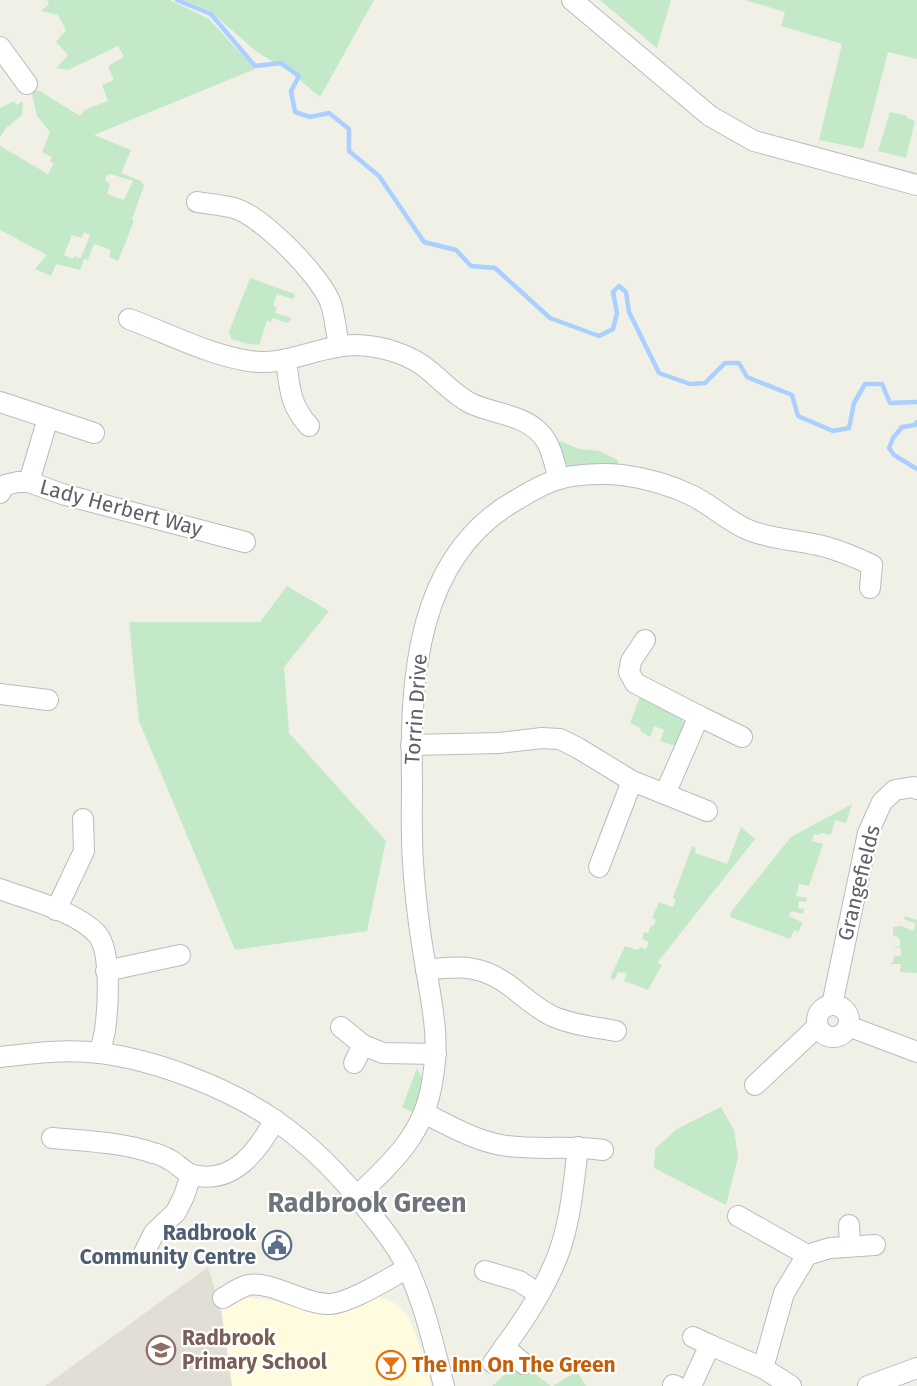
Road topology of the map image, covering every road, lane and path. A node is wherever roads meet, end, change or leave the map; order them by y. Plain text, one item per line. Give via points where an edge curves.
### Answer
1 (572, 0) edge
2 (0, 46) edge
3 (27, 84) dead end
4 (917, 184) edge
5 (197, 202) dead end
6 (129, 319) dead end
7 (339, 345) junction
8 (286, 360) junction
9 (0, 402) edge
10 (48, 418) junction
11 (297, 420) dead end
12 (94, 433) dead end
13 (559, 479) junction
14 (29, 482) junction
15 (0, 493) edge
16 (245, 542) dead end
17 (870, 588) dead end
18 (645, 640) dead end
19 (0, 694) edge
20 (48, 700) dead end
21 (699, 716) junction
22 (742, 737) dead end
23 (411, 745) junction
24 (632, 781) junction
25 (917, 789) edge
26 (665, 794) junction
27 (707, 811) dead end
28 (82, 819) dead end
29 (599, 867) dead end
30 (0, 889) edge
31 (56, 910) junction
32 (180, 955) dead end
33 (426, 970) junction
34 (106, 971) junction
35 (832, 1005) junction
36 (818, 1026) junction
37 (848, 1026) junction
38 (341, 1027) dead end
39 (616, 1031) dead end
40 (363, 1046) junction
41 (917, 1052) edge
42 (100, 1053) junction
43 (436, 1054) junction
44 (0, 1057) edge
45 (354, 1063) dead end
46 (754, 1084) dead end
47 (424, 1113) junction
48 (275, 1120) junction
49 (52, 1138) dead end
50 (578, 1147) junction
51 (603, 1150) dead end
52 (191, 1175) junction
53 (356, 1194) junction
54 (750, 1216) dead end
55 (849, 1225) dead end
56 (875, 1245) dead end
57 (850, 1246) junction
58 (142, 1255) dead end
59 (807, 1255) junction
60 (408, 1268) junction
61 (485, 1271) dead end
62 (539, 1294) junction
63 (223, 1298) dead end
64 (524, 1364) dead end
65 (764, 1368) junction
66 (916, 1370) edge
67 (444, 1386) edge
68 (680, 1386) edge
69 (791, 1386) edge
70 (868, 1386) edge

1 - 4 street via 710,116 754,141
2 - 3 street
5 - 7 street via 235,208 254,219 310,270 331,304
6 - 8 street via 155,337 225,356 250,362
7 - 8 street
7 - 13 street via 379,347 398,353 430,370 458,397 527,423 548,443
8 - 11 street
9 - 10 street
10 - 12 street
10 - 14 street
13 - 17 street, Torrin Drive via 608,474 649,480 692,496 749,530 877,559
13 - 23 street, Torrin Drive via 500,508 467,538 445,572 421,640
14 - 15 street, Lady Herbert Way via 4,485
14 - 16 street, Lady Herbert Way
18 - 21 street via 629,672 635,683
19 - 20 street
21 - 22 street
21 - 26 street
23 - 24 street via 560,739
23 - 33 street, Torrin Drive via 414,889
24 - 26 street
24 - 29 street
25 - 35 street, Grangefields via 895,790 888,796 868,833
26 - 27 street
28 - 31 street via 84,851
30 - 31 street
31 - 34 street via 87,925 99,936
32 - 34 street
33 - 39 street via 468,966 486,971 553,1016
33 - 43 street, Torrin Drive via 436,1025
34 - 42 street via 105,1032
35 - 36 street, Grangefields via 820,1012
35 - 37 street via 846,1011
36 - 37 street via 833,1037 843,1034
36 - 46 street, Grangefields
37 - 41 street
38 - 40 street
40 - 43 street via 383,1053
40 - 45 street
42 - 44 street via 67,1051
42 - 48 street via 171,1070 235,1097
43 - 47 street, Torrin Drive
47 - 50 street via 501,1145
47 - 53 street, Torrin Drive via 395,1160
48 - 52 street via 251,1157 233,1170 210,1177
48 - 53 street via 312,1149
49 - 52 street via 81,1131 155,1153
50 - 51 street
50 - 62 street via 560,1247
52 - 58 street via 176,1212 148,1228
53 - 60 street
54 - 59 street
55 - 57 street
56 - 57 street
57 - 59 street
59 - 65 street via 784,1293
60 - 63 street via 349,1299 330,1304 247,1285
60 - 67 street
61 - 62 street via 519,1281
62 - 64 street via 499,1355
65 - 68 street via 701,1341
65 - 69 street
66 - 70 street

